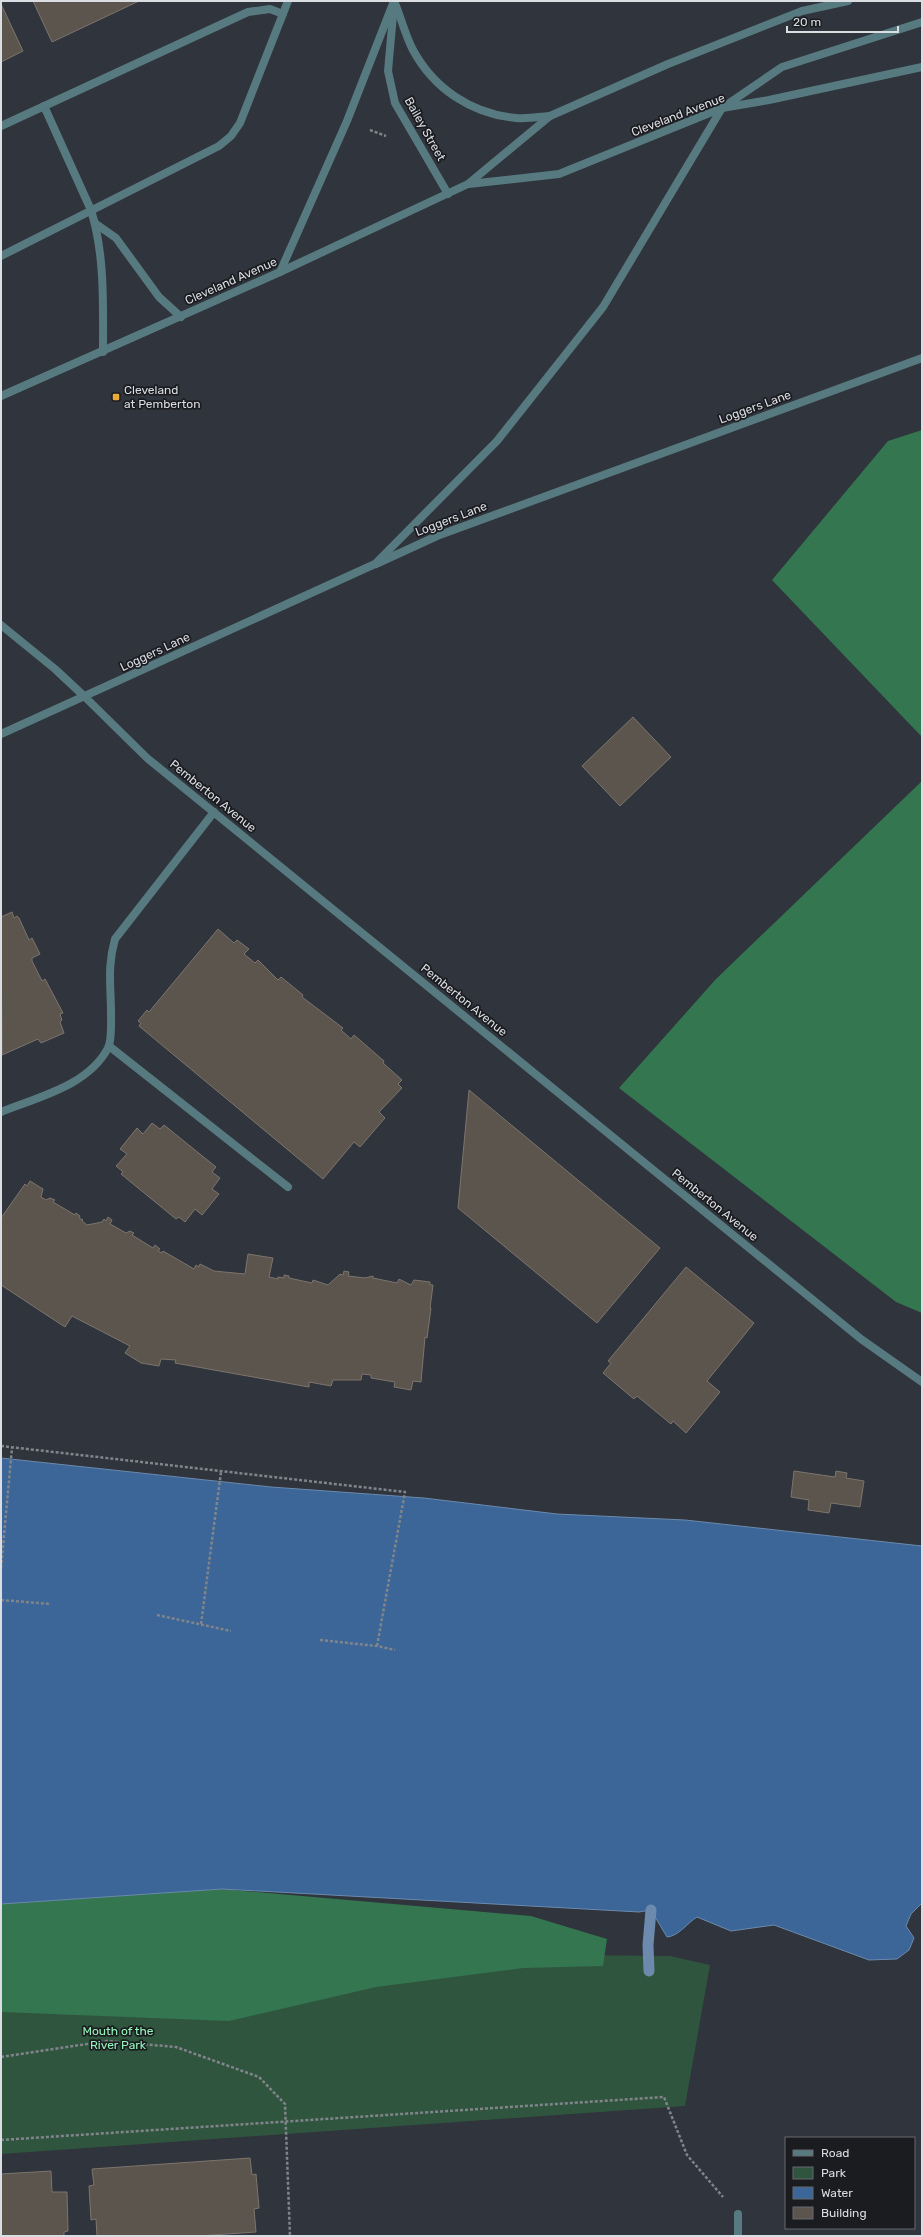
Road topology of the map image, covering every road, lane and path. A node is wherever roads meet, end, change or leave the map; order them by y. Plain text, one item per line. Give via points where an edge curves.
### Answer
1 (288, 1) edge
2 (394, 1) edge
3 (848, 1) edge
4 (283, 14) junction
5 (922, 22) edge
6 (922, 67) edge
7 (44, 106) junction
8 (722, 108) junction
9 (550, 116) junction
10 (1, 126) edge
11 (468, 184) junction
12 (448, 194) junction
13 (91, 210) junction
14 (96, 224) junction
15 (1, 256) edge
16 (280, 272) junction
17 (181, 317) junction
18 (103, 352) junction
19 (922, 358) edge
20 (1, 396) edge
21 (375, 564) junction
22 (1, 625) edge
23 (85, 698) junction
24 (1, 734) edge
25 (214, 812) junction
26 (109, 1046) junction
27 (1, 1112) edge
28 (288, 1187) dead end
29 (922, 1382) edge
30 (1, 1446) edge
31 (12, 1448) junction
32 (221, 1472) junction
33 (1, 1568) edge
34 (1, 1600) edge
35 (51, 1604) dead end
36 (157, 1615) dead end
37 (201, 1624) junction
38 (231, 1631) dead end
39 (320, 1640) dead end
40 (377, 1646) junction
41 (395, 1650) dead end
42 (1, 2057) edge
43 (285, 2121) junction
44 (1, 2140) edge
45 (738, 2214) joint
46 (290, 2236) edge
47 (738, 2236) edge

1 - 4 street
2 - 9 street via 413,50 432,79 457,99 486,112 517,118
2 - 12 street, Bailey Street via 388,71 395,103
2 - 16 street via 347,121
3 - 9 street, Cleveland Avenue via 802,11 668,64
4 - 7 street via 270,9 248,12
4 - 13 street via 240,123 231,136 219,146
5 - 8 street via 782,67
6 - 8 street, Cleveland Avenue
7 - 10 street
7 - 13 street
8 - 11 street, Cleveland Avenue via 559,174
8 - 21 street via 604,307 497,441
9 - 11 street, Cleveland Avenue
11 - 12 street, Cleveland Avenue
12 - 16 street, Cleveland Avenue
13 - 14 street
13 - 15 street
14 - 17 street via 116,238 159,297
14 - 18 street via 103,295
16 - 17 street, Cleveland Avenue
17 - 18 street, Cleveland Avenue
18 - 20 street, Cleveland Avenue
19 - 21 street, Loggers Lane via 437,536
21 - 23 street, Loggers Lane
22 - 23 street, Pemberton Avenue
23 - 24 street, Loggers Lane
23 - 25 street, Pemberton Avenue via 147,758
25 - 26 street via 115,939 110,959
25 - 29 street, Pemberton Avenue via 861,1339
26 - 27 street via 98,1061 76,1082
26 - 28 street
30 - 31 path
31 - 32 path
31 - 33 path
32 - 37 path
32 - 40 path via 405,1492
34 - 35 path
36 - 37 path
37 - 38 path
39 - 40 path
40 - 41 path
42 - 43 path via 107,2041 176,2047 259,2077 285,2104
43 - 44 path
43 - 45 path via 664,2098 687,2155
43 - 46 path
45 - 47 street

